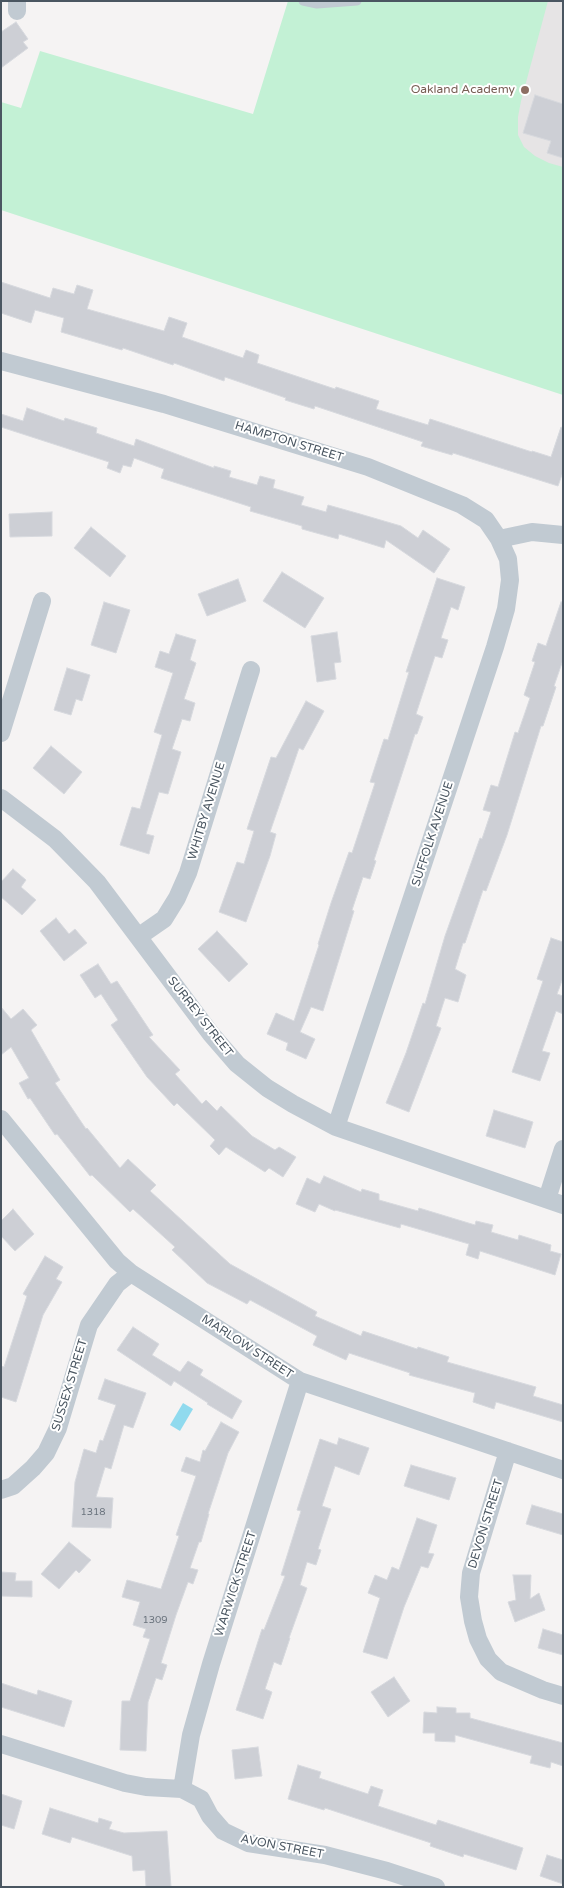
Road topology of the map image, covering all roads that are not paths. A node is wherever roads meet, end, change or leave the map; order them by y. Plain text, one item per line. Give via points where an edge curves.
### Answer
1 (303, 1) edge
2 (357, 1) edge
3 (1, 360) edge
4 (563, 535) edge
5 (499, 539) junction
6 (42, 601) dead end
7 (251, 670) dead end
8 (1, 733) edge
9 (1, 798) edge
10 (138, 937) junction
11 (1, 1119) edge
12 (336, 1127) junction
13 (563, 1149) edge
14 (555, 1202) edge
15 (131, 1273) junction
16 (300, 1381) junction
17 (508, 1451) junction
18 (563, 1470) edge
19 (1, 1490) edge
20 (563, 1696) edge
21 (1, 1744) edge
22 (182, 1789) junction
23 (436, 1887) edge

1 - 2 lane via 317,4
3 - 5 street, HAMPTON STREET via 164,404 368,467 462,505 486,520
4 - 5 street via 532,532
5 - 12 street, SUFFOLK AVENUE via 508,560 510,580 506,609
6 - 8 street
7 - 10 street, WHITBY AVENUE via 188,873 164,920
9 - 10 street, SURREY STREET via 83,866
10 - 12 street, SURREY STREET via 237,1064 267,1088
11 - 15 street, MARLOW STREET via 117,1261
12 - 14 street, SURREY STREET
13 - 14 street
15 - 16 street, MARLOW STREET
15 - 19 street, SUSSEX STREET via 117,1284 89,1325 58,1428 46,1453 13,1486
16 - 17 street, MARLOW STREET
16 - 22 street, WARWICK STREET via 211,1664 191,1735
17 - 18 street, MARLOW STREET
17 - 20 street, DEVON STREET via 471,1573 469,1597 473,1621 488,1659 501,1672
21 - 22 street, AVON STREET via 125,1783
22 - 23 street, AVON STREET via 201,1799 214,1822 235,1838 325,1855

